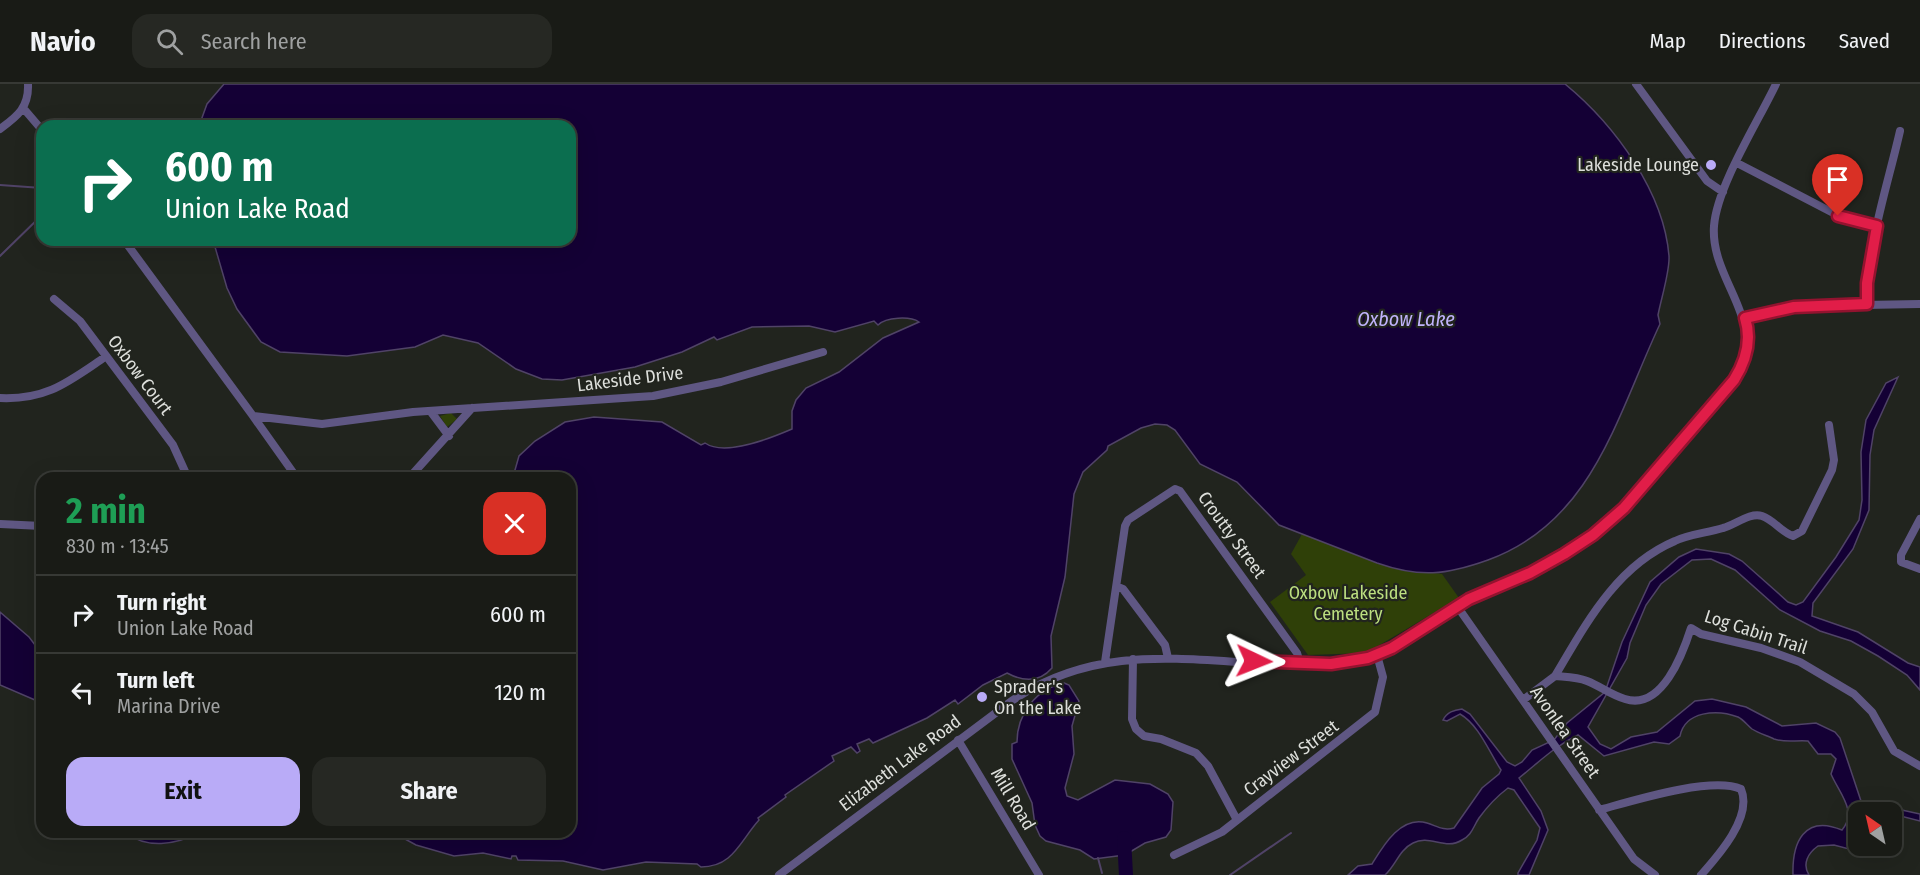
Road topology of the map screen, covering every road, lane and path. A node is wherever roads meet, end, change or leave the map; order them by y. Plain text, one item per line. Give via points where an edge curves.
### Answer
1 (28, 84) edge
2 (1636, 84) edge
3 (1776, 84) edge
4 (24, 109) junction
5 (36, 122) edge
6 (0, 129) edge
7 (1900, 131) dead end
8 (1737, 163) junction
9 (1723, 192) junction
10 (1877, 226) junction
11 (128, 246) edge
12 (54, 299) dead end
13 (1867, 304) junction
14 (1920, 304) edge
15 (1745, 318) junction
16 (824, 351) dead end
17 (105, 357) junction
18 (0, 398) edge
19 (472, 408) junction
20 (431, 412) junction
21 (253, 416) junction
22 (1829, 425) dead end
23 (448, 436) junction
24 (185, 472) edge
25 (293, 472) edge
26 (415, 472) edge
27 (1920, 519) edge
28 (0, 524) edge
29 (36, 526) edge
30 (1920, 569) edge
31 (1118, 586) junction
32 (1457, 606) junction
33 (1377, 655) junction
34 (1168, 658) junction
35 (1133, 659) junction
36 (1105, 662) junction
37 (1300, 663) junction
38 (1555, 676) junction
39 (1523, 700) junction
40 (958, 740) junction
41 (1920, 766) edge
42 (1599, 810) junction
43 (1237, 820) junction
44 (1174, 855) dead end
45 (1642, 871) edge
46 (779, 875) edge
47 (1039, 875) edge
48 (1655, 875) edge
49 (1701, 875) edge

1 - 4 street
2 - 9 street via 1707,181
3 - 8 street, Elizabeth Lake Road
4 - 5 street
4 - 6 street
7 - 10 street
8 - 9 street, Elizabeth Lake Road
8 - 10 street via 1841,218
9 - 15 street, Elizabeth Lake Road via 1715,215 1714,245
10 - 13 street
11 - 21 street
12 - 17 street, Oxbow Court via 80,321
13 - 14 street
13 - 15 street via 1794,307
15 - 32 street, Elizabeth Lake Road via 1747,349 1734,380 1624,508 1564,554
16 - 19 street, Lakeside Drive via 722,382 653,396
17 - 18 street via 48,393 33,398
17 - 24 street, Oxbow Court via 173,445
19 - 20 street, Lakeside Drive
19 - 23 street
20 - 21 street, Lakeside Drive via 322,424
20 - 23 street
21 - 25 street
22 - 38 street via 1832,470 1798,534 1787,534 1761,515 1673,541 1646,557 1613,587 1596,607
23 - 26 street
27 - 30 street via 1901,555 1901,562
28 - 29 street
31 - 34 street via 1165,645
31 - 36 street
31 - 37 street, Croutty Street via 1128,520 1175,489 1180,491 1297,653
32 - 33 street, Elizabeth Lake Road
32 - 39 street, Avonlea Street
33 - 37 street, Elizabeth Lake Road via 1355,662
33 - 43 street, Crayview Street via 1383,676 1375,712
34 - 35 street, Elizabeth Lake Road
34 - 37 street, Elizabeth Lake Road
35 - 36 street, Elizabeth Lake Road
35 - 43 street via 1132,719 1136,729 1144,736 1196,753 1208,766
36 - 40 street, Elizabeth Lake Road via 1036,686
38 - 39 street
38 - 41 street, Log Cabin Trail via 1586,681 1625,699 1648,696 1665,683 1679,664 1691,628 1800,662 1854,694 1872,712 1894,751
39 - 42 street, Avonlea Street
40 - 46 street, Elizabeth Lake Road
40 - 47 street, Mill Road
42 - 45 street, Avonlea Street
42 - 49 street via 1695,788 1731,785 1741,789 1744,802 1740,818
43 - 44 street, Crayview Street via 1222,832
45 - 48 street, Avonlea Street

